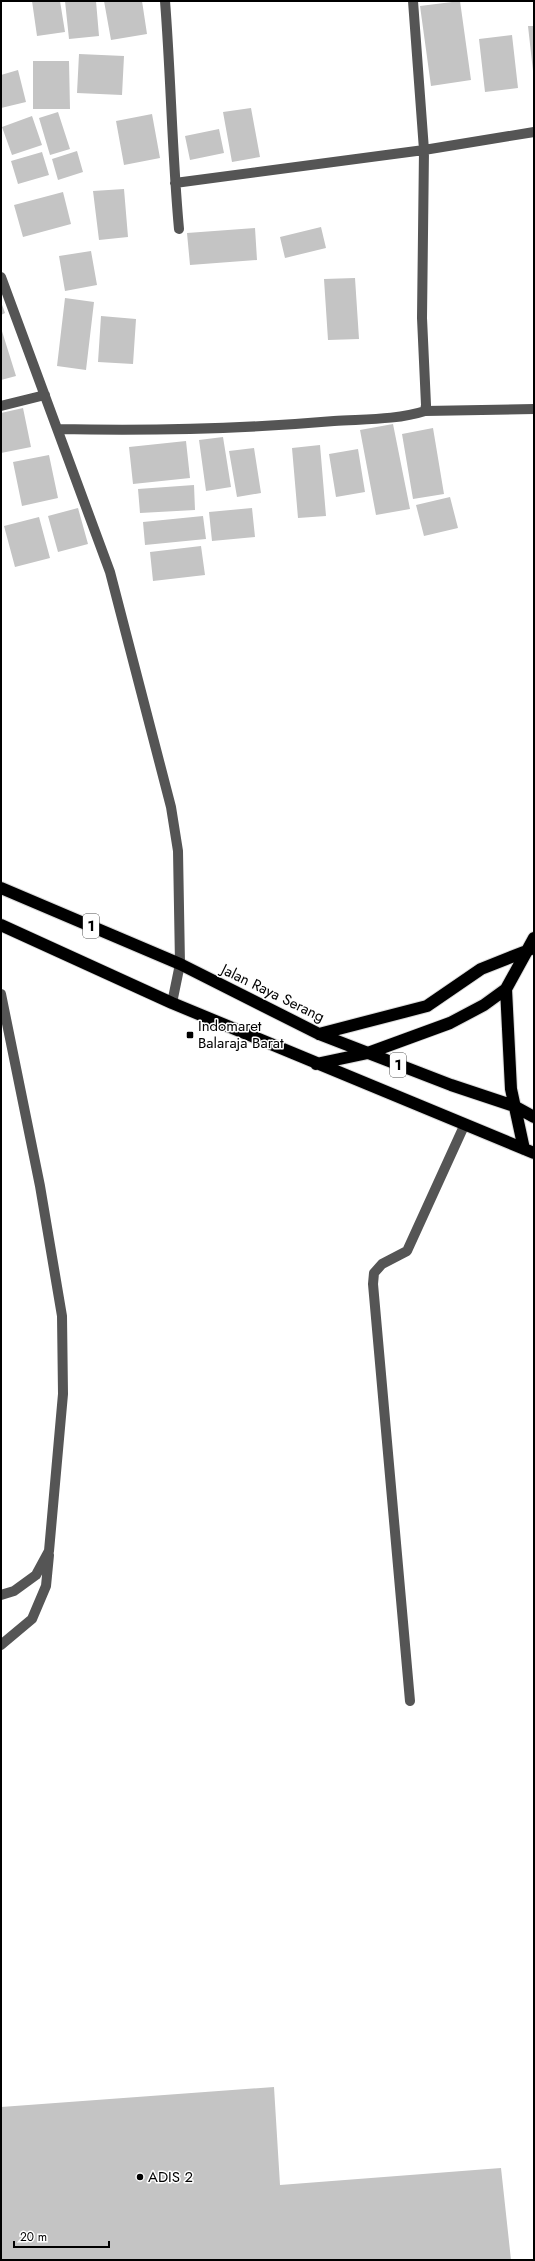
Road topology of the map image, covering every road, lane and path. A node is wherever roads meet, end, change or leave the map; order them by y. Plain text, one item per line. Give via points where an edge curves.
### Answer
1 (165, 1) edge
2 (413, 1) edge
3 (534, 132) edge
4 (424, 150) junction
5 (175, 183) junction
6 (179, 229) dead end
7 (1, 277) edge
8 (45, 395) junction
9 (1, 406) edge
10 (534, 409) edge
11 (425, 410) junction
12 (58, 429) junction
13 (1, 888) edge
14 (1, 925) edge
15 (534, 938) edge
16 (529, 950) junction
17 (180, 964) junction
18 (506, 990) junction
19 (1, 994) edge
20 (172, 1003) junction
21 (318, 1034) junction
22 (368, 1053) junction
23 (316, 1064) junction
24 (514, 1106) junction
25 (534, 1116) edge
26 (464, 1126) junction
27 (529, 1151) edge
28 (49, 1551) junction
29 (1, 1596) edge
30 (1, 1645) edge
31 (410, 1702) dead end

1 - 5 street via 172,86
2 - 4 street
3 - 4 street
4 - 5 street
4 - 11 street via 422,318
5 - 6 street
7 - 8 street
8 - 9 street
8 - 12 street
10 - 11 street
11 - 12 street via 401,415 294,425 191,431
12 - 17 street via 110,572 171,806 178,851
13 - 17 highway, Jalan Raya Serang / 1
14 - 20 highway, 1
15 - 16 highway
16 - 18 highway
16 - 21 highway via 481,969 427,1006
17 - 20 street
17 - 21 highway, Jalan Raya Serang / 1
18 - 22 highway via 450,1023
18 - 24 highway via 508,1062
19 - 28 street via 40,1186 62,1316 63,1394
20 - 23 highway, 1
21 - 22 highway, Jalan Raya Serang / 1
22 - 23 highway
22 - 24 highway, Jalan Raya Serang / 1 via 450,1085
23 - 26 highway, 1
24 - 25 highway, Jalan Raya Serang / 1
24 - 27 highway
26 - 27 highway, 1
26 - 31 street via 406,1251 382,1264 374,1273
28 - 29 street via 36,1575 14,1591
28 - 30 street via 46,1586 32,1619

